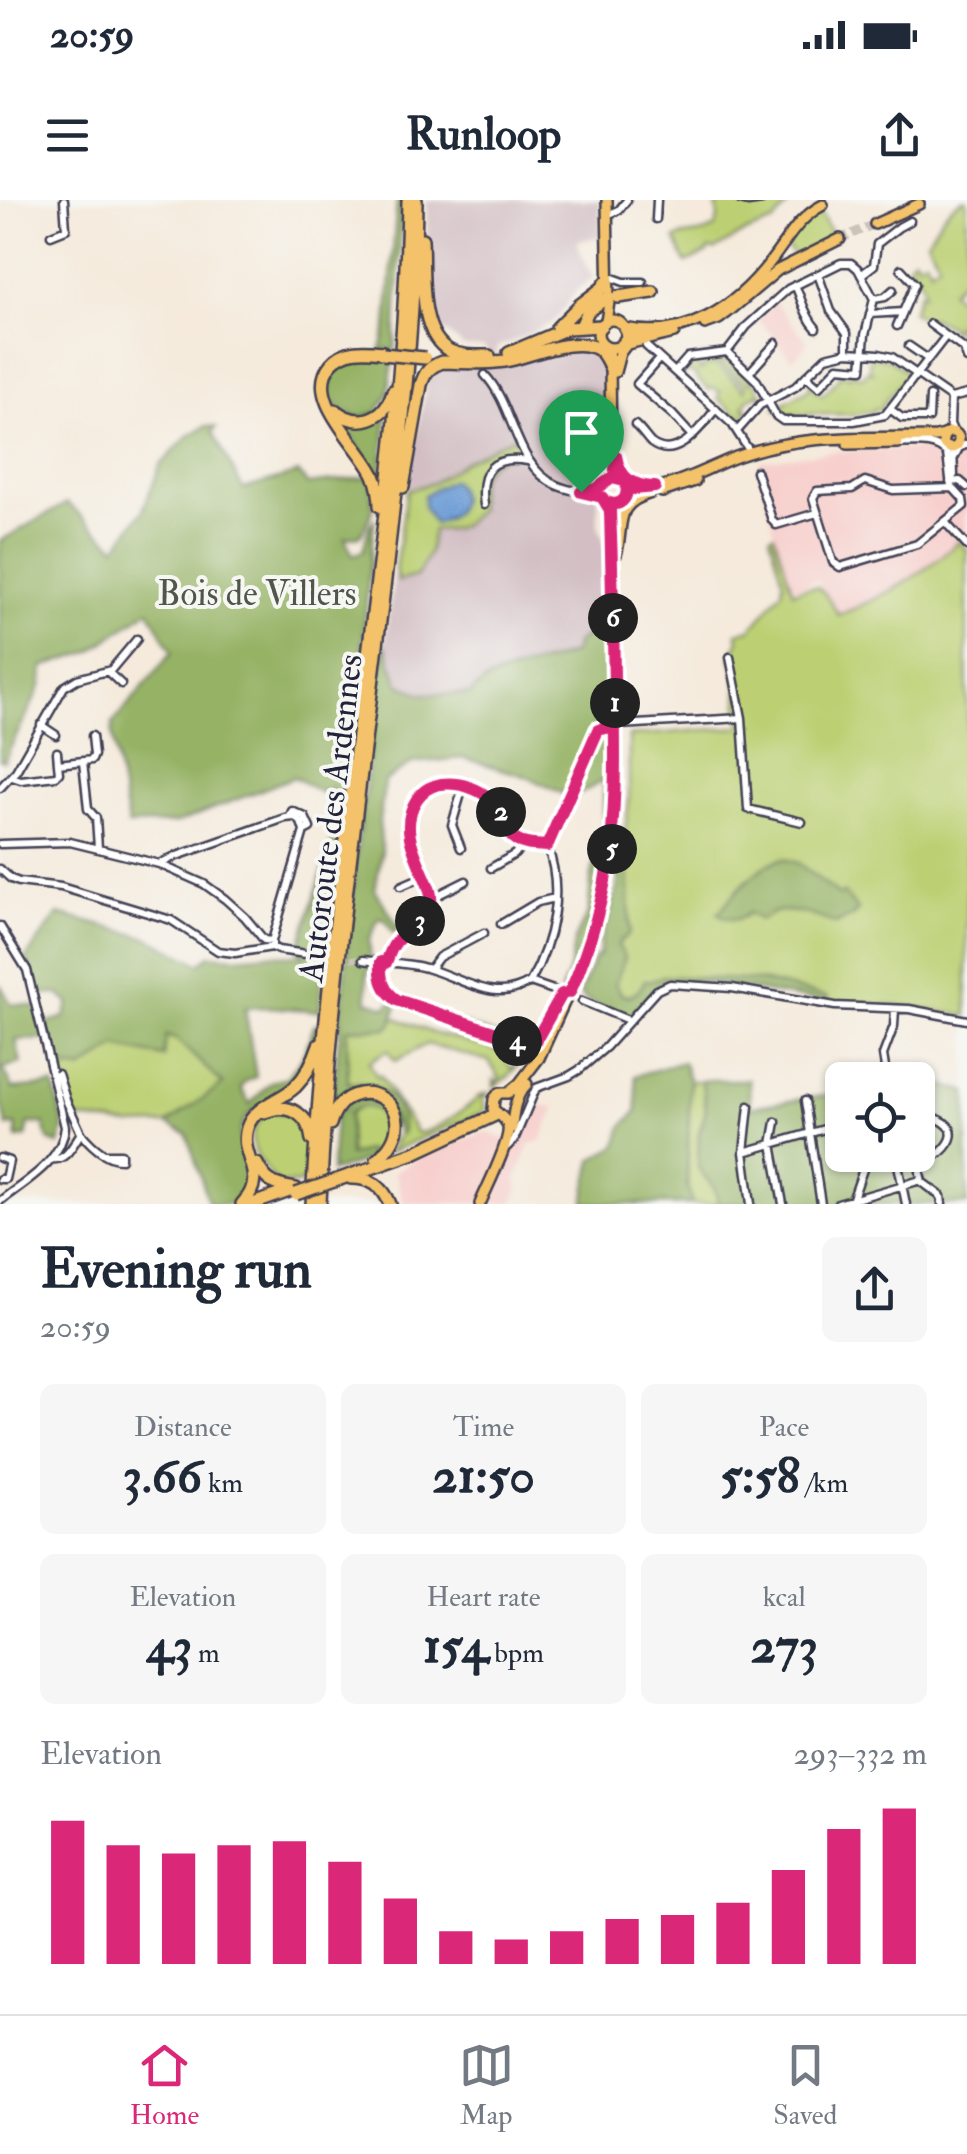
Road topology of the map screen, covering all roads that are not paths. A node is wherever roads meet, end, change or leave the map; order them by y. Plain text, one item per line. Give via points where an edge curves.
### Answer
1 (64, 200) edge
2 (408, 200) edge
3 (418, 200) edge
4 (610, 200) edge
5 (627, 200) edge
6 (657, 200) edge
7 (740, 200) edge
8 (762, 200) edge
9 (919, 204) dead end
10 (824, 205) dead end
11 (611, 214) junction
12 (656, 218) dead end
13 (910, 221) dead end
14 (875, 224) tunnel mouth
15 (50, 235) dead end
16 (788, 236) junction
17 (840, 240) tunnel mouth
18 (812, 252) junction
19 (902, 268) dead end
20 (818, 274) junction
21 (861, 274) junction
22 (611, 279) junction
23 (795, 285) junction
24 (649, 287) joint
25 (893, 290) dead end
26 (872, 293) junction
27 (612, 297) junction
28 (581, 304) junction
29 (903, 312) junction
30 (870, 314) junction
31 (930, 324) dead end
32 (897, 326) dead end
33 (816, 328) dead end
34 (686, 330) junction
35 (611, 336) junction
36 (946, 336) junction
37 (776, 343) dead end
38 (540, 344) junction
39 (580, 346) junction
40 (646, 346) dead end
41 (909, 346) dead end
42 (726, 352) junction
43 (847, 352) junction
44 (863, 352) junction
45 (383, 353) junction
46 (493, 357) junction
47 (515, 359) junction
48 (660, 359) junction
49 (967, 359) edge
50 (928, 360) junction
51 (612, 370) junction
52 (675, 372) junction
53 (749, 373) junction
54 (917, 373) junction
55 (485, 376) dead end
56 (806, 376) junction
57 (398, 385) junction
58 (716, 394) dead end
59 (967, 394) edge
60 (930, 396) dead end
61 (951, 398) junction
62 (768, 401) junction
63 (709, 402) junction
64 (716, 409) junction
65 (890, 410) junction
66 (635, 426) dead end
67 (739, 433) junction
68 (692, 436) junction
69 (954, 438) edge
70 (616, 456) junction
71 (746, 456) junction
72 (531, 464) junction
73 (623, 483) junction
74 (950, 483) junction
75 (653, 490) junction
76 (604, 491) junction
77 (966, 493) edge
78 (623, 500) junction
79 (486, 505) dead end
80 (817, 513) junction
81 (946, 522) junction
82 (383, 529) junction
83 (967, 546) edge
84 (389, 547) junction
85 (616, 555) junction
86 (137, 639) dead end
87 (730, 657) dead end
88 (107, 671) junction
89 (121, 684) dead end
90 (742, 718) junction
91 (41, 725) junction
92 (616, 729) junction
93 (56, 735) dead end
94 (92, 736) dead end
95 (57, 752) dead end
96 (83, 762) junction
97 (58, 764) junction
98 (12, 777) junction
99 (463, 787) junction
100 (0, 788) edge
101 (802, 822) dead end
102 (523, 843) junction
103 (0, 844) edge
104 (547, 846) junction
105 (98, 848) junction
106 (461, 848) dead end
107 (159, 864) junction
108 (491, 868) dead end
109 (0, 869) edge
110 (424, 876) junction
111 (466, 881) dead end
112 (401, 886) dead end
113 (432, 898) junction
114 (556, 898) junction
115 (501, 924) dead end
116 (0, 926) edge
117 (484, 933) dead end
118 (268, 944) junction
119 (306, 954) tunnel mouth
120 (363, 960) tunnel mouth
121 (384, 963) junction
122 (430, 970) junction
123 (530, 982) junction
124 (571, 997) junction
125 (895, 1010) junction
126 (335, 1013) junction
127 (628, 1020) junction
128 (967, 1020) edge
129 (325, 1027) junction
130 (884, 1062) edge
131 (52, 1066) junction
132 (805, 1100) dead end
133 (748, 1106) dead end
134 (507, 1107) junction
135 (527, 1108) junction
136 (935, 1118) edge
137 (776, 1122) dead end
138 (328, 1128) junction
139 (825, 1129) edge
140 (81, 1133) junction
141 (810, 1133) junction
142 (772, 1144) junction
143 (315, 1148) junction
144 (505, 1148) junction
145 (744, 1152) junction
146 (105, 1154) dead end
147 (935, 1156) edge
148 (0, 1158) edge
149 (52, 1160) junction
150 (377, 1160) junction
151 (862, 1172) edge
152 (899, 1172) edge
153 (920, 1172) edge
154 (333, 1178) junction
155 (0, 1179) edge
156 (921, 1180) junction
157 (902, 1185) junction
158 (296, 1192) junction
159 (0, 1201) edge
160 (852, 1202) edge
161 (242, 1204) edge
162 (254, 1204) edge
163 (269, 1204) edge
164 (312, 1204) edge
165 (323, 1204) edge
166 (390, 1204) edge
167 (480, 1204) edge
168 (751, 1204) edge
169 (784, 1204) edge
170 (822, 1204) edge
171 (838, 1204) edge
172 (906, 1204) edge
173 (942, 1204) edge

1 - 15 street via 66,229
2 - 57 highway, Autoroute des Ardennes
3 - 46 highway via 430,330 455,353
3 - 84 highway, Autoroute des Ardennes
4 - 11 main road
5 - 11 street
6 - 12 street
7 - 8 street
9 - 14 main road
10 - 16 main road
11 - 22 main road
13 - 21 street via 877,244 874,265
16 - 18 main road via 792,257
16 - 35 main road via 765,269 706,319
17 - 18 main road
18 - 34 main road via 719,319
19 - 29 street via 915,284
20 - 21 street via 844,262
20 - 23 street
20 - 43 street via 848,334
21 - 26 street
22 - 24 street
22 - 28 highway
22 - 35 main road
23 - 33 street
23 - 42 street
24 - 27 highway
25 - 26 street via 885,297
26 - 30 street
27 - 28 highway
27 - 38 highway via 588,310 565,341
28 - 38 highway
29 - 30 street
29 - 32 street
30 - 44 street
31 - 36 street
34 - 35 main road
34 - 51 main road via 627,344
35 - 38 highway via 575,326
35 - 39 highway
35 - 46 highway via 564,331 516,354
35 - 51 main road
36 - 49 street
36 - 50 street
37 - 53 street
38 - 46 highway
38 - 47 highway
39 - 47 highway
39 - 51 highway via 596,348
40 - 48 street
41 - 50 street
42 - 52 street via 688,357
42 - 53 street
43 - 44 street
43 - 56 street via 826,358
44 - 54 street via 889,356
44 - 56 street via 862,369 838,368 818,387
45 - 46 highway, bridge
45 - 57 highway via 354,354 336,364 327,379 329,401 344,417 369,420 385,410
45 - 82 highway via 340,356 323,386 328,406 374,477
47 - 84 highway via 442,362 428,369
48 - 52 street
48 - 68 street via 637,384
50 - 54 street
51 - 70 main road
51 - 76 main road via 611,464
52 - 63 street
53 - 62 street
54 - 61 street
54 - 65 street
55 - 72 street
56 - 62 street
57 - 82 highway, Autoroute des Ardennes
58 - 63 street
59 - 61 street
60 - 65 street via 929,418 904,418
61 - 69 street
62 - 65 street via 783,421 860,420
62 - 67 street
63 - 64 street
64 - 67 street
64 - 68 street
66 - 68 street via 662,449
67 - 71 street
69 - 71 main road via 811,444
69 - 71 main road via 809,440
69 - 74 street
70 - 73 main road
70 - 75 main road via 628,480
71 - 75 main road via 683,486
71 - 80 street via 776,524
72 - 76 street via 556,485
72 - 79 street via 496,467
73 - 75 main road
73 - 76 main road
73 - 78 main road
74 - 77 street
74 - 77 street via 960,482
74 - 80 street via 909,490 864,481 849,490 821,490 813,498
75 - 78 main road
75 - 85 main road via 624,510
76 - 78 main road via 611,504
76 - 92 main road
77 - 81 street via 961,510
78 - 85 main road
80 - 81 street via 833,562 843,567 917,544
81 - 83 street
82 - 129 highway, Autoroute des Ardennes
84 - 126 highway, Autoroute des Ardennes
85 - 92 main road
86 - 88 street
87 - 90 street
88 - 89 street
88 - 91 street via 67,684
90 - 92 street
90 - 101 street via 749,811
91 - 93 street
91 - 98 street
92 - 104 street via 598,730
92 - 124 main road via 608,872
92 - 124 main road via 617,847 607,902
94 - 96 street via 94,758
95 - 97 street
96 - 97 street
96 - 105 street
97 - 98 street via 56,776
98 - 100 street
99 - 102 street via 492,800 510,834
99 - 106 street via 452,825
99 - 110 street via 434,785 414,804 408,829
102 - 104 street
102 - 108 street
103 - 105 street
104 - 114 street
105 - 107 street
107 - 118 street via 226,899
107 - 118 street via 290,816 301,822 304,831
109 - 118 street via 20,882 170,920 218,951
110 - 112 street
110 - 113 street
111 - 113 street
113 - 121 street via 427,914 393,944
114 - 115 street
114 - 123 street
116 - 131 street via 27,970
117 - 122 street via 439,957
118 - 119 street
120 - 121 street
121 - 122 street
121 - 124 street via 383,984 397,1000 527,1044
122 - 123 street via 499,992
123 - 124 street
124 - 127 street
124 - 134 main road via 538,1068
125 - 127 street via 670,984
125 - 128 street
125 - 130 street
126 - 138 highway
126 - 165 highway, Autoroute des Ardennes
127 - 135 street via 580,1070 536,1088
129 - 143 highway, Autoroute des Ardennes
129 - 161 highway via 301,1080 249,1122 245,1143 255,1175
131 - 140 street
131 - 149 street via 65,1127
132 - 141 street
133 - 145 street
134 - 135 street
134 - 144 main road
134 - 150 highway
134 - 154 highway via 414,1153
135 - 144 street
136 - 147 street via 952,1134
137 - 142 street
138 - 150 highway via 349,1097 386,1101 397,1118 396,1136
138 - 154 highway
139 - 141 street
140 - 146 street
140 - 149 street via 65,1155
141 - 142 street
141 - 170 street
142 - 145 street
142 - 169 street
143 - 158 highway via 308,1123 295,1111 269,1110 255,1122 250,1138 261,1172 275,1186
143 - 164 highway, Autoroute des Ardennes
144 - 167 main road
145 - 168 street
148 - 155 street via 9,1161
149 - 159 street
150 - 154 highway
151 - 160 street
152 - 157 street
153 - 156 street
154 - 158 highway, bridge
154 - 165 highway
154 - 166 highway via 368,1180
156 - 157 street
156 - 173 street
157 - 160 street
157 - 172 street
158 - 162 highway
158 - 163 highway
160 - 171 street

